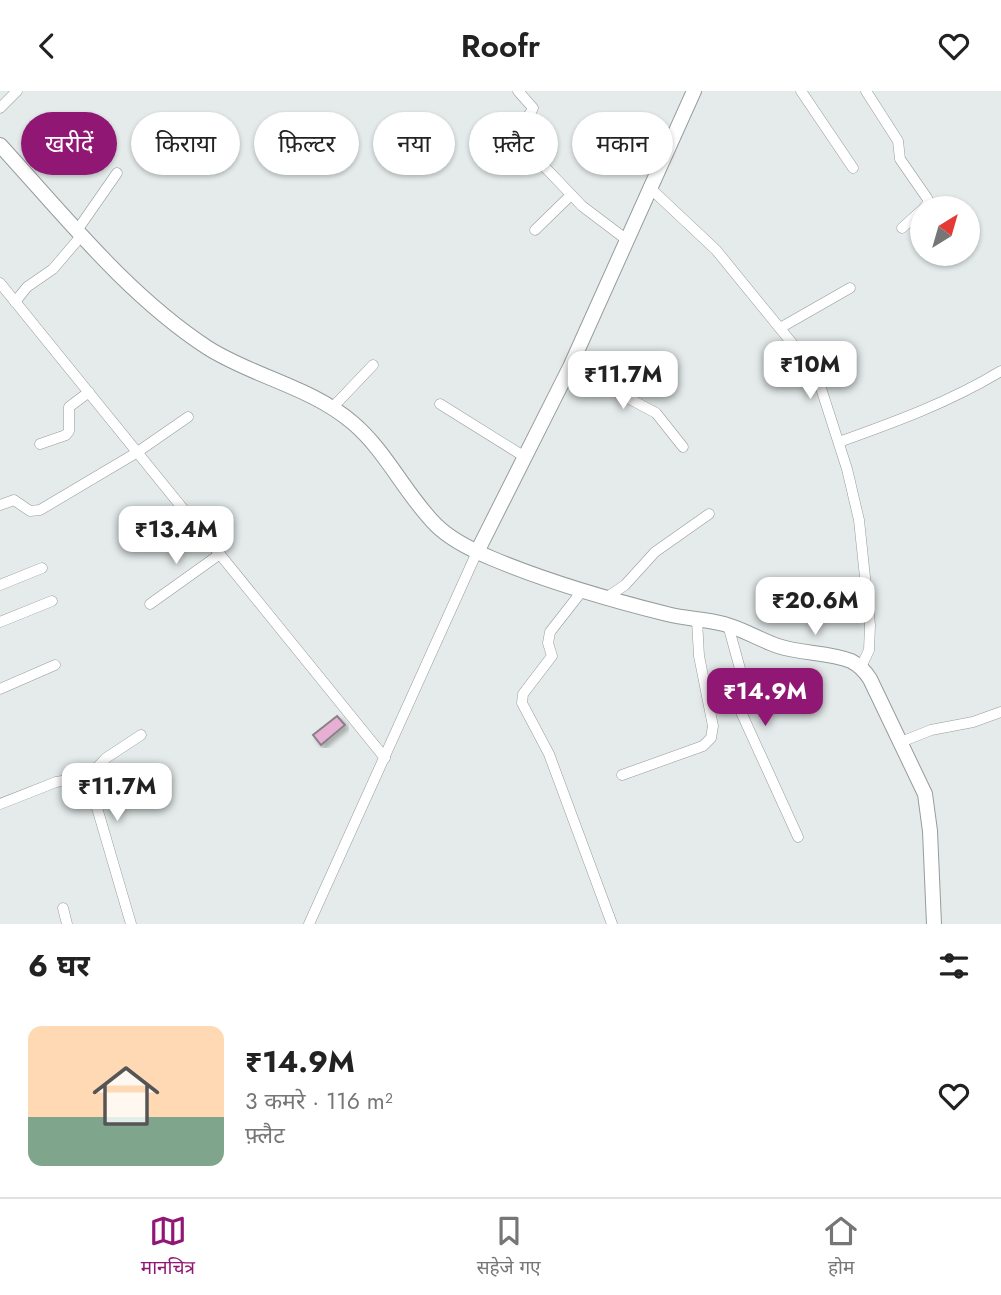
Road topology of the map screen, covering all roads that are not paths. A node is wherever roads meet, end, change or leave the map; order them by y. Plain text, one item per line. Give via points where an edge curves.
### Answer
1 (17, 91) edge
2 (518, 91) edge
3 (694, 91) edge
4 (801, 91) edge
5 (866, 91) edge
6 (0, 108) edge
7 (0, 145) edge
8 (853, 168) dead end
9 (116, 175) edge
10 (649, 187) junction
11 (571, 195) junction
12 (926, 196) edge
13 (910, 221) edge
14 (902, 228) dead end
15 (535, 230) dead end
16 (80, 232) junction
17 (627, 240) junction
18 (0, 283) edge
19 (850, 288) dead end
20 (15, 302) junction
21 (780, 328) junction
22 (373, 365) dead end
23 (570, 367) junction
24 (1001, 371) edge
25 (89, 392) junction
26 (440, 404) dead end
27 (333, 407) junction
28 (188, 417) dead end
29 (839, 442) junction
30 (40, 444) dead end
31 (683, 447) dead end
32 (136, 453) junction
33 (525, 457) junction
34 (0, 505) edge
35 (709, 514) dead end
36 (477, 552) junction
37 (220, 554) junction
38 (42, 568) dead end
39 (0, 585) edge
40 (582, 591) junction
41 (606, 598) junction
42 (52, 601) dead end
43 (150, 604) dead end
44 (697, 620) junction
45 (0, 622) edge
46 (728, 625) junction
47 (55, 665) dead end
48 (861, 667) junction
49 (0, 689) edge
50 (1001, 712) edge
51 (141, 735) dead end
52 (901, 742) junction
53 (385, 758) junction
54 (622, 775) dead end
55 (88, 777) junction
56 (0, 804) edge
57 (798, 837) dead end
58 (63, 908) dead end
59 (67, 924) edge
60 (131, 924) edge
61 (309, 924) edge
62 (612, 924) edge
63 (934, 924) edge

1 - 6 street
2 - 11 street via 533,108 517,129 519,140
3 - 10 street
4 - 8 street
5 - 12 street via 898,141 900,159
7 - 16 street
9 - 16 street
10 - 17 street
10 - 21 street via 705,238
11 - 15 street
11 - 17 street
13 - 14 street
16 - 20 street via 53,269
16 - 27 street via 138,293 206,347
17 - 23 street
18 - 20 street
19 - 21 street
20 - 25 street
21 - 29 street via 818,381
22 - 27 street
23 - 31 street via 656,413
23 - 33 street
24 - 29 street via 905,419
25 - 30 street via 69,407 71,428 66,435
25 - 32 street
26 - 33 street
27 - 36 street via 378,447 437,526
28 - 32 street
29 - 48 street via 859,520 869,611 869,650
32 - 34 street via 40,510 30,511 14,500
32 - 37 street
33 - 36 street
35 - 41 street via 655,552 625,585
36 - 40 street
36 - 53 street
37 - 43 street
37 - 53 street
38 - 39 street
40 - 41 street
40 - 62 street via 550,632 552,656 523,694 522,703 543,738
41 - 44 street
42 - 45 street
44 - 46 street
44 - 54 street via 711,738 703,746
46 - 48 street via 778,646 845,659
46 - 57 street via 748,698 741,712
47 - 49 street
48 - 52 street
50 - 52 street
51 - 55 street via 106,758
52 - 63 street via 928,807
53 - 61 street
55 - 56 street via 56,782
55 - 60 street
58 - 59 street

